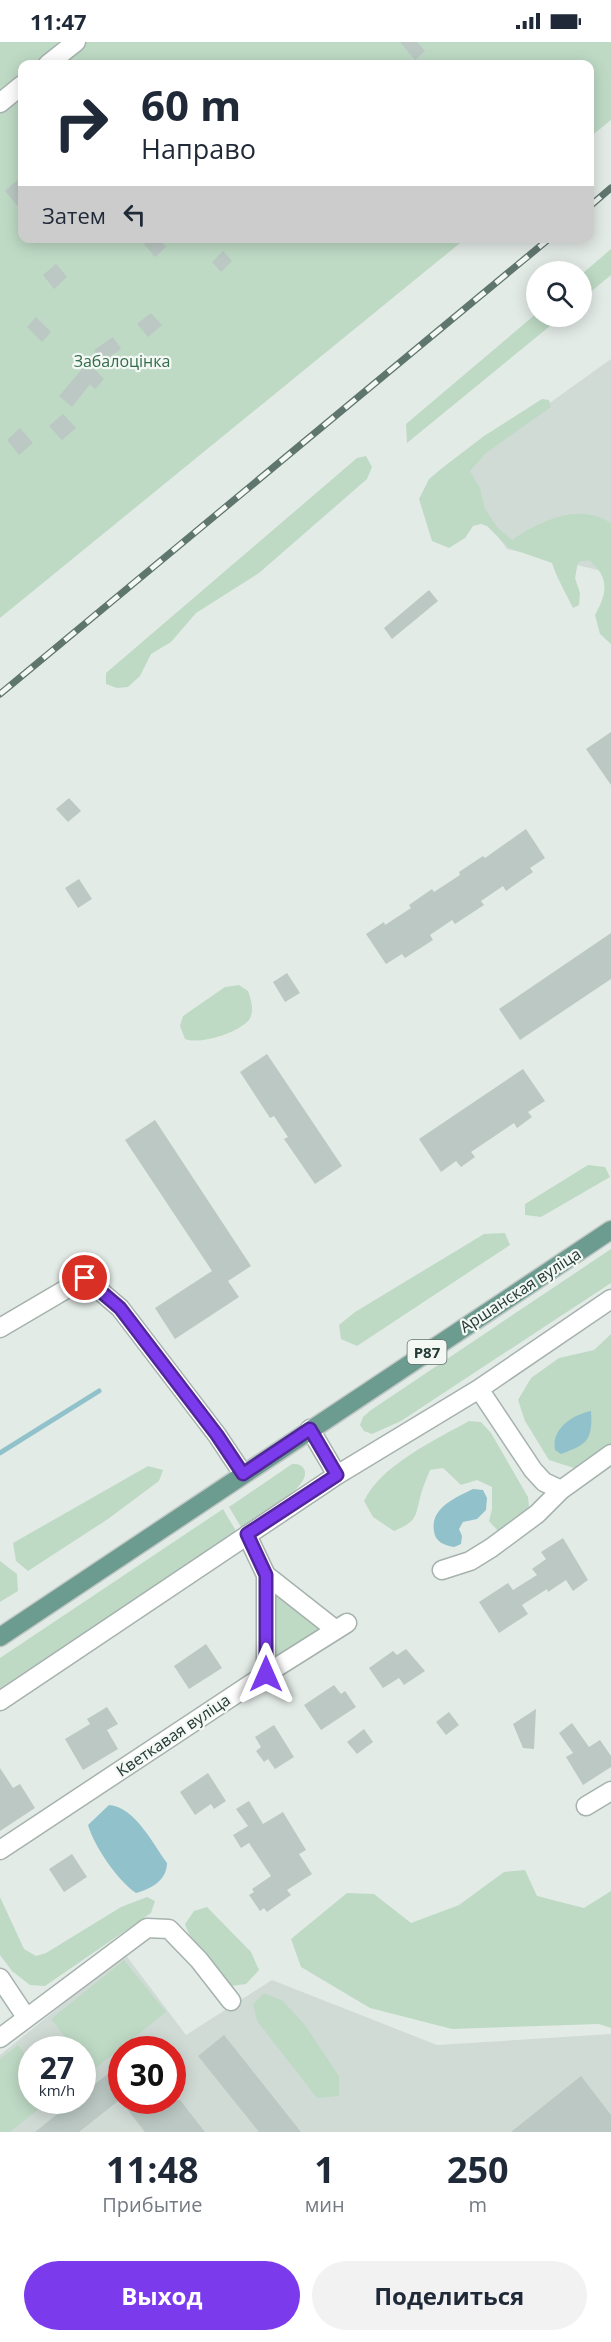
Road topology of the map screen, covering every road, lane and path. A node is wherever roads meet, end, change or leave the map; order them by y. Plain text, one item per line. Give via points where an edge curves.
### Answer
1 (76, 42) edge
2 (53, 60) edge
3 (18, 88) edge
4 (0, 103) edge
5 (611, 1230) edge
6 (611, 1299) edge
7 (0, 1328) edge
8 (479, 1389) junction
9 (310, 1429) junction
10 (611, 1454) edge
11 (243, 1474) junction
12 (337, 1475) junction
13 (561, 1490) junction
14 (247, 1534) junction
15 (442, 1570) dead end
16 (266, 1575) junction
17 (0, 1637) edge
18 (266, 1674) junction
19 (0, 1701) edge
20 (611, 1791) edge
21 (586, 1806) dead end
22 (0, 1850) edge
23 (0, 1978) edge
24 (231, 2001) dead end
25 (26, 2017) junction
26 (0, 2038) edge

1 - 2 street
3 - 4 street
5 - 9 main road, Аршанская вуліца / Р87
6 - 8 street
7 - 11 street via 85,1278 120,1308
8 - 12 street
8 - 13 street via 533,1470 544,1482
9 - 11 main road, Аршанская вуліца / Р87
9 - 12 street
10 - 13 street
11 - 17 main road, Р87
12 - 14 street
13 - 15 street via 537,1514 491,1548
14 - 16 street
14 - 19 street
16 - 18 street
16 - 18 street, Кветкавая вуліца via 341,1627
18 - 22 street, Кветкавая вуліца
20 - 21 street
23 - 25 street
24 - 25 street via 169,1929 147,1928
25 - 26 street

